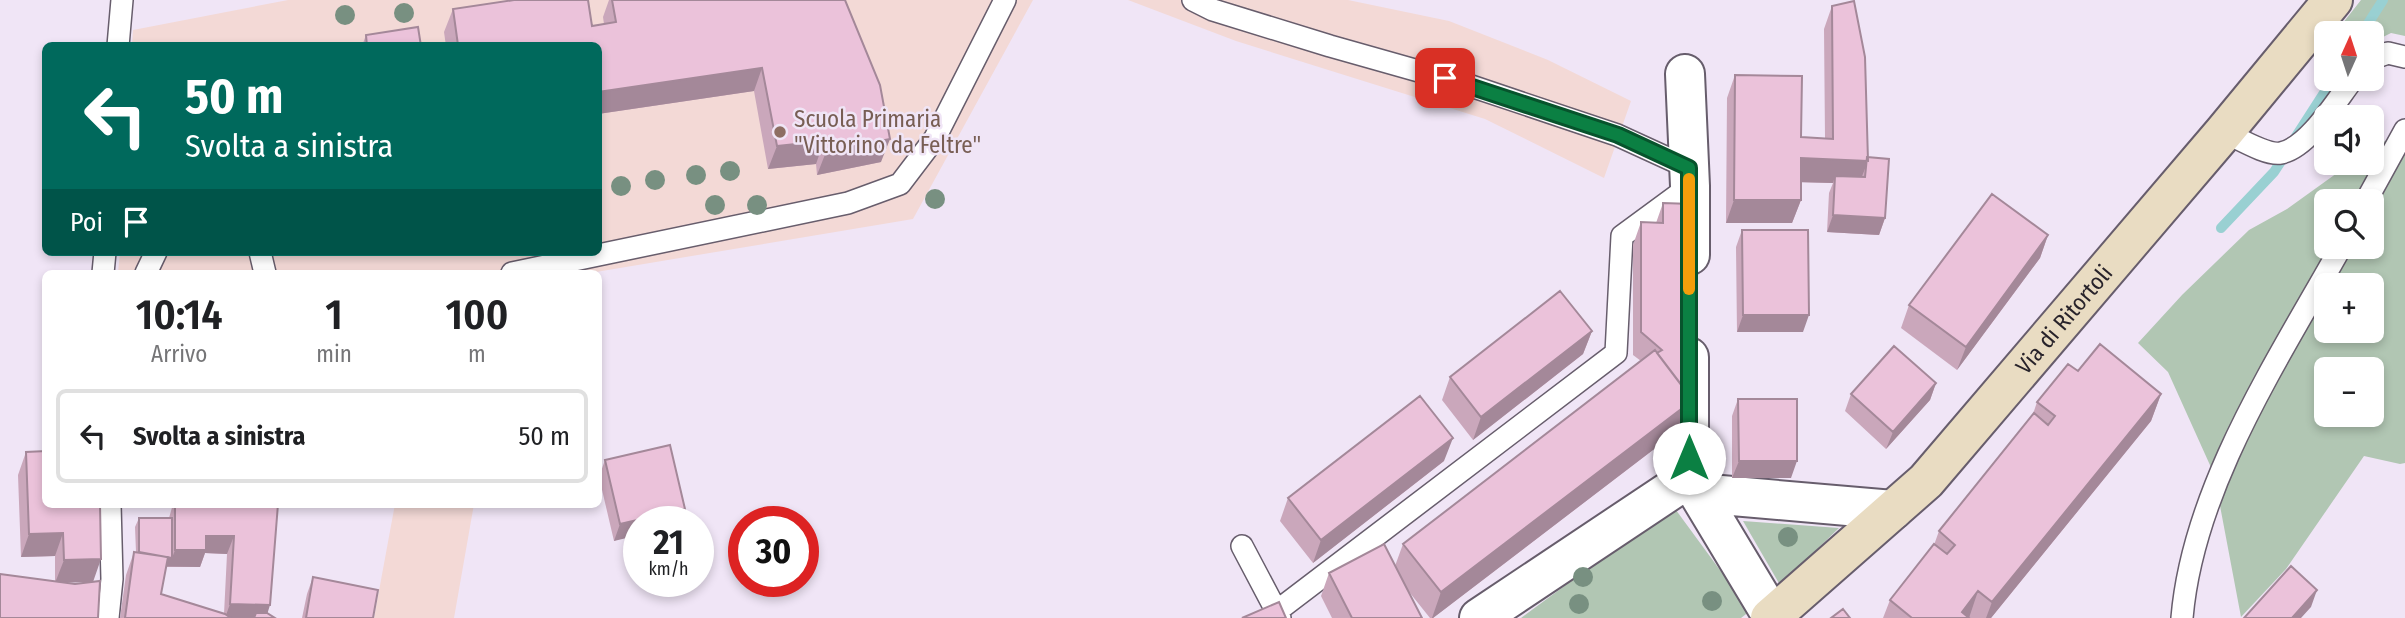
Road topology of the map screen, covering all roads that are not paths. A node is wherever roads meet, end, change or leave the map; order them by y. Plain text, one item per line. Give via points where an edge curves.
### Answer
1 (122, 0) edge
2 (1005, 0) edge
3 (1193, 0) edge
4 (2333, 0) edge
5 (118, 42) edge
6 (2384, 54) edge
7 (2405, 57) edge
8 (1685, 74) dead end
9 (2344, 91) edge
10 (2405, 130) edge
11 (2224, 132) junction
12 (1689, 177) junction
13 (2373, 189) edge
14 (602, 254) edge
15 (594, 256) edge
16 (2334, 259) edge
17 (526, 270) edge
18 (1693, 485) junction
19 (110, 508) edge
20 (1893, 510) junction
21 (1242, 546) dead end
22 (1279, 614) edge
23 (1771, 617) edge
24 (108, 618) edge
25 (1479, 618) edge
26 (2182, 618) edge

1 - 5 lane
2 - 14 lane via 934,138 900,184 848,203
3 - 12 lane via 1618,135
4 - 11 street, Via di Ritortoli
6 - 7 lane
8 - 12 street
9 - 11 lane via 2310,136 2280,153
10 - 13 lane
11 - 20 street, Via di Ritortoli via 1926,481
12 - 18 street
12 - 22 lane via 1622,236 1616,353
15 - 17 lane
16 - 26 lane via 2210,496 2192,558
18 - 20 street
18 - 23 street
18 - 25 street
19 - 24 lane via 113,579
20 - 23 street, Via di Ritortoli
21 - 22 lane

